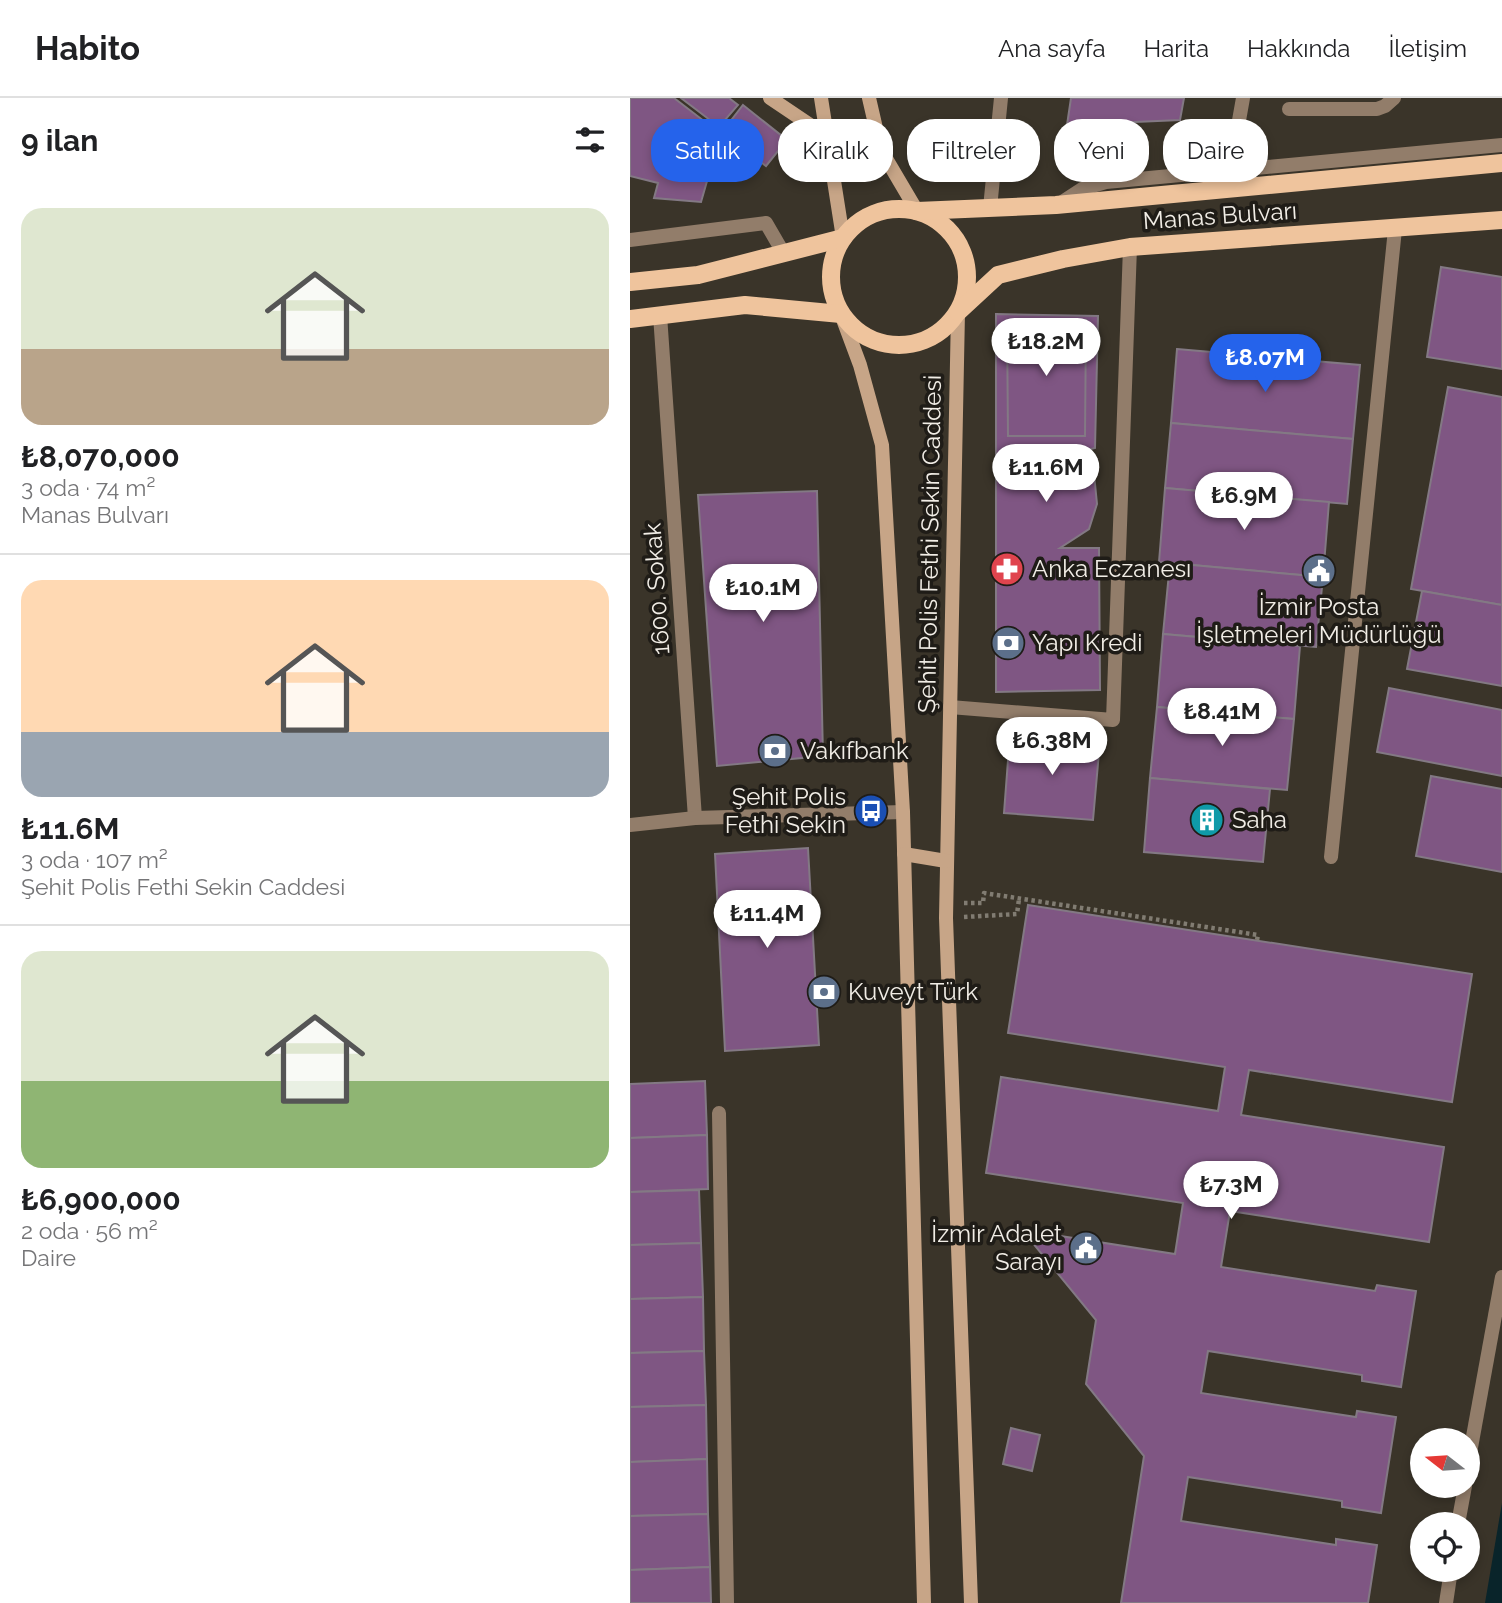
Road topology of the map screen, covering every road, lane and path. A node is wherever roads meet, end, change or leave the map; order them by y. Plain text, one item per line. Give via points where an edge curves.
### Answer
1 (770, 98) edge
2 (821, 98) edge
3 (869, 98) edge
4 (1000, 98) edge
5 (1243, 98) edge
6 (1394, 98) edge
7 (1289, 109) dead end
8 (801, 119) edge
9 (825, 119) edge
10 (1239, 119) edge
11 (1502, 145) edge
12 (1502, 163) edge
13 (1268, 167) edge
14 (1163, 177) edge
15 (835, 182) edge
16 (1056, 205) junction
17 (990, 208) junction
18 (918, 211) junction
19 (1502, 220) edge
20 (1395, 229) junction
21 (843, 238) junction
22 (630, 240) edge
23 (1130, 247) junction
24 (784, 254) junction
25 (630, 282) edge
26 (958, 312) junction
27 (841, 314) junction
28 (660, 315) junction
29 (630, 319) edge
30 (950, 707) junction
31 (903, 812) junction
32 (695, 818) junction
33 (630, 825) edge
34 (904, 854) junction
35 (1331, 857) dead end
36 (946, 861) junction
37 (1019, 899) junction
38 (946, 911) junction
39 (1257, 940) dead end
40 (719, 1113) dead end
41 (1502, 1277) edge
42 (1475, 1428) edge
43 (1449, 1582) edge
44 (727, 1603) edge
45 (924, 1603) edge
46 (971, 1603) edge
47 (1446, 1603) edge

1 - 8 main road
2 - 9 main road
3 - 18 main road via 881,150
4 - 17 street
5 - 10 street
6 - 7 street via 1377,109
11 - 13 street
12 - 16 main road, Manas Bulvarı
14 - 16 street via 1106,182 1082,189
15 - 21 main road
16 - 17 main road, Manas Bulvarı
17 - 18 main road, Manas Bulvarı
18 - 21 main road via 896,208 875,213
18 - 26 main road via 940,222 962,250 966,289
19 - 20 main road, Manas Bulvarı
20 - 23 main road, Manas Bulvarı
20 - 35 street
21 - 24 main road
21 - 27 main road via 834,253 830,277
22 - 24 street via 766,223
23 - 26 main road, Manas Bulvarı via 998,275
23 - 30 street via 1113,720
24 - 25 main road via 698,275
26 - 27 main road via 932,337 913,345 892,346 858,333
26 - 30 main road, Şehit Polis Fethi Sekin Caddesi
27 - 28 main road via 745,305
27 - 31 main road, Şehit Polis Fethi Sekin Caddesi via 882,445
28 - 29 main road
28 - 32 street, 1600. Sokak
30 - 36 main road, Şehit Polis Fethi Sekin Caddesi
31 - 32 street
31 - 34 main road, Şehit Polis Fethi Sekin Caddesi
32 - 33 street
34 - 36 main road
34 - 45 main road, Şehit Polis Fethi Sekin Caddesi
36 - 38 main road, Şehit Polis Fethi Sekin Caddesi
37 - 38 path via 984,893 982,903
37 - 38 path via 1017,914
37 - 39 path via 1258,935
38 - 46 main road, Şehit Polis Fethi Sekin Caddesi
40 - 44 street
41 - 42 street
43 - 47 street

